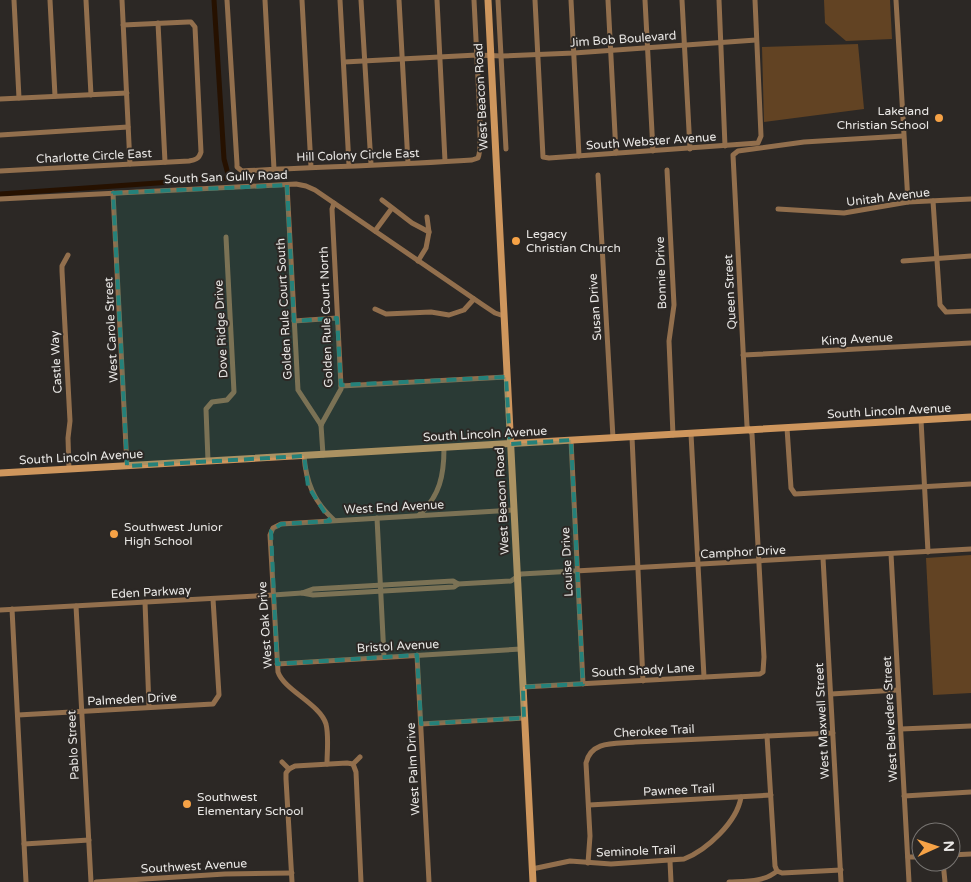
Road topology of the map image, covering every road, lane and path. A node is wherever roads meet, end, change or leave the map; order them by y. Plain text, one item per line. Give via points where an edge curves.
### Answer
1 (14, 0) edge
2 (50, 0) edge
3 (86, 0) edge
4 (122, 0) edge
5 (227, 0) edge
6 (265, 0) edge
7 (302, 0) edge
8 (340, 0) edge
9 (361, 0) edge
10 (399, 0) edge
11 (437, 0) edge
12 (474, 0) edge
13 (488, 0) edge
14 (498, 0) edge
15 (535, 0) edge
16 (571, 0) edge
17 (608, 0) edge
18 (645, 0) edge
19 (682, 0) edge
20 (719, 0) edge
21 (755, 0) edge
22 (896, 0) edge
23 (158, 23) junction
24 (123, 25) junction
25 (756, 40) junction
26 (720, 43) junction
27 (684, 45) junction
28 (647, 47) junction
29 (611, 50) junction
30 (574, 53) junction
31 (477, 55) junction
32 (490, 55) junction
33 (538, 55) junction
34 (502, 56) junction
35 (440, 58) junction
36 (402, 60) junction
37 (344, 62) junction
38 (364, 62) junction
39 (126, 93) junction
40 (91, 94) junction
41 (55, 96) junction
42 (19, 98) junction
43 (0, 99) edge
44 (128, 127) junction
45 (0, 135) edge
46 (903, 136) junction
47 (725, 146) junction
48 (506, 149) dead end
49 (690, 149) junction
50 (653, 151) junction
51 (616, 153) junction
52 (579, 156) junction
53 (445, 161) junction
54 (165, 162) junction
55 (408, 163) junction
56 (130, 164) junction
57 (371, 164) junction
58 (349, 165) junction
59 (312, 166) junction
60 (274, 169) junction
61 (667, 170) dead end
62 (0, 171) edge
63 (598, 175) dead end
64 (287, 185) junction
65 (113, 193) junction
66 (0, 199) edge
67 (971, 199) edge
68 (382, 200) dead end
69 (933, 201) junction
70 (908, 202) junction
71 (334, 203) junction
72 (392, 208) junction
73 (778, 209) dead end
74 (427, 217) dead end
75 (375, 231) junction
76 (428, 232) junction
77 (226, 237) dead end
78 (68, 255) dead end
79 (971, 256) edge
80 (938, 258) junction
81 (418, 261) junction
82 (903, 261) dead end
83 (474, 299) junction
84 (375, 310) dead end
85 (971, 311) edge
86 (504, 316) junction
87 (338, 318) junction
88 (294, 321) junction
89 (971, 343) edge
90 (743, 355) junction
91 (506, 376) junction
92 (341, 386) junction
93 (971, 417) edge
94 (921, 420) junction
95 (321, 425) junction
96 (787, 428) junction
97 (749, 430) junction
98 (692, 434) junction
99 (673, 435) junction
100 (632, 437) junction
101 (612, 438) junction
102 (571, 440) junction
103 (510, 444) junction
104 (444, 448) junction
105 (322, 455) junction
106 (304, 456) junction
107 (208, 461) junction
108 (128, 466) junction
109 (69, 469) junction
110 (0, 473) edge
111 (971, 484) edge
112 (924, 486) junction
113 (514, 510) junction
114 (419, 516) junction
115 (377, 518) junction
116 (334, 520) junction
117 (275, 526) joint
118 (971, 549) edge
119 (928, 552) junction
120 (891, 554) junction
121 (823, 558) junction
122 (758, 561) junction
123 (698, 565) junction
124 (638, 568) junction
125 (577, 571) junction
126 (517, 577) junction
127 (380, 589) junction
128 (273, 595) junction
129 (214, 599) junction
130 (144, 602) junction
131 (76, 606) junction
132 (0, 610) edge
133 (12, 610) junction
134 (521, 649) junction
135 (417, 655) junction
136 (384, 657) junction
137 (278, 664) junction
138 (763, 672) joint
139 (704, 677) junction
140 (644, 680) junction
141 (583, 684) junction
142 (523, 687) junction
143 (898, 690) junction
144 (830, 694) junction
145 (149, 707) junction
146 (82, 711) junction
147 (18, 715) junction
148 (524, 718) junction
149 (421, 724) junction
150 (971, 726) edge
151 (900, 729) junction
152 (833, 733) junction
153 (767, 736) junction
154 (360, 757) dead end
155 (282, 762) dead end
156 (327, 764) junction
157 (353, 764) junction
158 (289, 769) junction
159 (971, 792) edge
160 (771, 795) junction
161 (904, 796) junction
162 (741, 797) junction
163 (589, 805) junction
164 (89, 840) junction
165 (24, 844) junction
166 (908, 857) joint
167 (670, 861) junction
168 (588, 862) junction
169 (532, 869) junction
170 (841, 870) junction
171 (777, 872) junction
172 (292, 873) junction
173 (26, 882) edge
174 (91, 882) edge
175 (96, 882) edge
176 (292, 882) edge
177 (362, 882) edge
178 (429, 882) edge
179 (533, 882) edge
180 (671, 882) edge
181 (729, 882) edge
182 (841, 882) edge
183 (909, 882) edge

1 - 42 street
2 - 41 street
3 - 40 street
4 - 24 street
5 - 60 street, Hill Colony Circle East via 237,164 242,170
6 - 60 street
7 - 59 street
8 - 37 street
9 - 38 street
10 - 36 street
11 - 35 street
12 - 31 street
13 - 32 street, West Beacon Road
14 - 34 street
15 - 33 street
16 - 30 street
17 - 29 street
18 - 28 street
19 - 27 street
20 - 26 street
21 - 25 street
22 - 46 street
23 - 24 street
23 - 54 street
23 - 54 street, Charlotte Circle East via 191,22 195,28 201,152 198,159
24 - 39 street
25 - 26 street, Jim Bob Boulevard
25 - 47 street, South Webster Avenue via 760,142
26 - 27 street, Jim Bob Boulevard
26 - 47 street
27 - 28 street, Jim Bob Boulevard
27 - 49 street
28 - 29 street, Jim Bob Boulevard
28 - 50 street
29 - 30 street, Jim Bob Boulevard
29 - 51 street
30 - 33 street, Jim Bob Boulevard
30 - 52 street
31 - 32 street, Jim Bob Boulevard
31 - 35 street, Jim Bob Boulevard
31 - 53 street, Hill Colony Circle East via 480,154 472,160
32 - 34 street, Jim Bob Boulevard
32 - 86 street, West Beacon Road
33 - 34 street, Jim Bob Boulevard
33 - 52 street, South Webster Avenue via 543,157
34 - 48 street
35 - 36 street, Jim Bob Boulevard
35 - 53 street
36 - 38 street, Jim Bob Boulevard
36 - 55 street
37 - 38 street, Jim Bob Boulevard
37 - 58 street
38 - 57 street
39 - 40 street
39 - 44 street
40 - 41 street
41 - 42 street
42 - 43 street
44 - 45 street
44 - 56 street
46 - 70 street
46 - 90 street, Queen Street via 790,143 735,153
47 - 49 street, South Webster Avenue
49 - 50 street, South Webster Avenue
50 - 51 street, South Webster Avenue
51 - 52 street, South Webster Avenue
53 - 55 street, Hill Colony Circle East
54 - 56 street, Charlotte Circle East
55 - 57 street, Hill Colony Circle East
56 - 62 street, Charlotte Circle East
57 - 58 street, Hill Colony Circle East
58 - 59 street, Hill Colony Circle East
59 - 60 street, Hill Colony Circle East
61 - 99 street, Bonnie Drive via 674,305 669,341
63 - 101 street, Susan Drive
64 - 65 street, South San Gully Road
64 - 71 street, South San Gully Road via 306,186
64 - 88 street, Golden Rule Court South
65 - 66 street, South San Gully Road
65 - 108 street, West Carole Street
67 - 69 street, Unitah Avenue
68 - 72 street
69 - 70 street, Unitah Avenue
69 - 80 street
70 - 73 street, Unitah Avenue via 844,213
71 - 75 street, South San Gully Road
71 - 87 street, Golden Rule Court North
72 - 75 street
72 - 76 street
74 - 76 street
75 - 81 street, South San Gully Road
76 - 81 street via 426,248
77 - 107 street, Dove Ridge Drive via 234,392 227,400 212,402 206,409
78 - 109 street, Castle Way via 62,271 70,421
79 - 80 street
80 - 82 street
80 - 85 street via 940,305 949,312
81 - 83 street, South San Gully Road
83 - 84 street via 464,310 449,315 431,312 386,314
83 - 86 street, South San Gully Road via 495,314
86 - 91 street, West Beacon Road
87 - 88 street
87 - 92 street, Golden Rule Court North
88 - 95 street, Golden Rule Court South via 298,390
89 - 90 street, King Avenue
90 - 97 street, Queen Street
91 - 92 street
91 - 103 street, West Beacon Road
92 - 95 street, Golden Rule Court North
93 - 94 street, South Lincoln Avenue
94 - 96 street, South Lincoln Avenue
94 - 112 street
95 - 105 street
96 - 97 street, South Lincoln Avenue
96 - 112 street via 791,488 796,494
97 - 98 street, South Lincoln Avenue
97 - 122 street, Queen Street via 752,434
98 - 99 street, South Lincoln Avenue
98 - 123 street
99 - 100 street, South Lincoln Avenue
100 - 101 street, South Lincoln Avenue
100 - 124 street
101 - 102 street, South Lincoln Avenue
102 - 103 street, South Lincoln Avenue
102 - 125 street, Louise Drive
103 - 104 street, South Lincoln Avenue
103 - 113 street, West Beacon Road
104 - 105 street, South Lincoln Avenue
104 - 114 street via 440,486
105 - 106 street, South Lincoln Avenue
106 - 107 street, South Lincoln Avenue
106 - 116 street via 306,478 312,492
107 - 108 street, South Lincoln Avenue
108 - 109 street, South Lincoln Avenue
109 - 110 street, South Lincoln Avenue
111 - 112 street
112 - 119 street
113 - 114 street, West End Avenue
113 - 126 street, West Beacon Road
114 - 115 street, West End Avenue
115 - 116 street, West End Avenue
115 - 127 street
116 - 117 street, West End Avenue
117 - 128 street, West Oak Drive via 270,535
118 - 119 street, Camphor Drive
119 - 120 street, Camphor Drive
120 - 121 street, Camphor Drive
120 - 143 street, West Belvedere Street
121 - 122 street, Camphor Drive
121 - 144 street, West Maxwell Street
122 - 123 street, Camphor Drive
122 - 138 street, Queen Street
123 - 124 street, Camphor Drive
123 - 139 street
124 - 125 street, Camphor Drive
124 - 140 street
125 - 126 street, Camphor Drive via 521,574
125 - 141 street, Louise Drive
126 - 127 street, Eden Parkway via 511,581 458,584 454,587
126 - 134 street, West Beacon Road
127 - 128 street, Eden Parkway
127 - 136 street
128 - 129 street, Eden Parkway
128 - 137 street, West Oak Drive
129 - 130 street, Eden Parkway
129 - 145 street, Palmeden Drive via 219,695 216,701 208,705
130 - 131 street, Eden Parkway
130 - 145 street
131 - 133 street, Eden Parkway
131 - 146 street, Pablo Street
132 - 133 street, Eden Parkway
133 - 147 street
134 - 135 street, Bristol Avenue
134 - 142 street, West Beacon Road
135 - 136 street, Bristol Avenue
135 - 149 street, West Palm Drive
136 - 137 street, Bristol Avenue
137 - 156 street, West Oak Drive via 282,679 325,721
138 - 139 street, South Shady Lane
139 - 140 street, South Shady Lane
140 - 141 street, South Shady Lane
141 - 142 street, South Shady Lane
142 - 148 street, West Beacon Road
143 - 144 street
143 - 151 street, West Belvedere Street
144 - 152 street, West Maxwell Street
145 - 146 street, Palmeden Drive
146 - 147 street, Palmeden Drive
146 - 164 street, Pablo Street
147 - 165 street
148 - 149 street
148 - 169 street, West Beacon Road
149 - 178 street, West Palm Drive
150 - 151 street
151 - 161 street, West Belvedere Street
152 - 153 street, Cherokee Trail
152 - 170 street, West Maxwell Street
153 - 160 street
153 - 163 street, Cherokee Trail via 602,744 594,748 587,760
154 - 157 street
155 - 158 street
156 - 157 street
156 - 158 street
157 - 177 street
158 - 172 street via 286,779
159 - 161 street
160 - 162 street, Pawnee Trail
160 - 171 street
161 - 166 street, West Belvedere Street
162 - 163 street, Pawnee Trail
162 - 167 street, Seminole Trail via 740,805 708,846 691,856
163 - 168 street, Cherokee Trail
164 - 165 street
164 - 174 street, Pablo Street
165 - 173 street
166 - 183 street, West Belvedere Street
167 - 168 street, Seminole Trail
167 - 180 street
168 - 169 street, Seminole Trail via 562,862
169 - 179 street, West Beacon Road
170 - 171 street
170 - 182 street, West Maxwell Street
171 - 181 street via 763,880
172 - 175 street, Southwest Avenue
172 - 176 street

